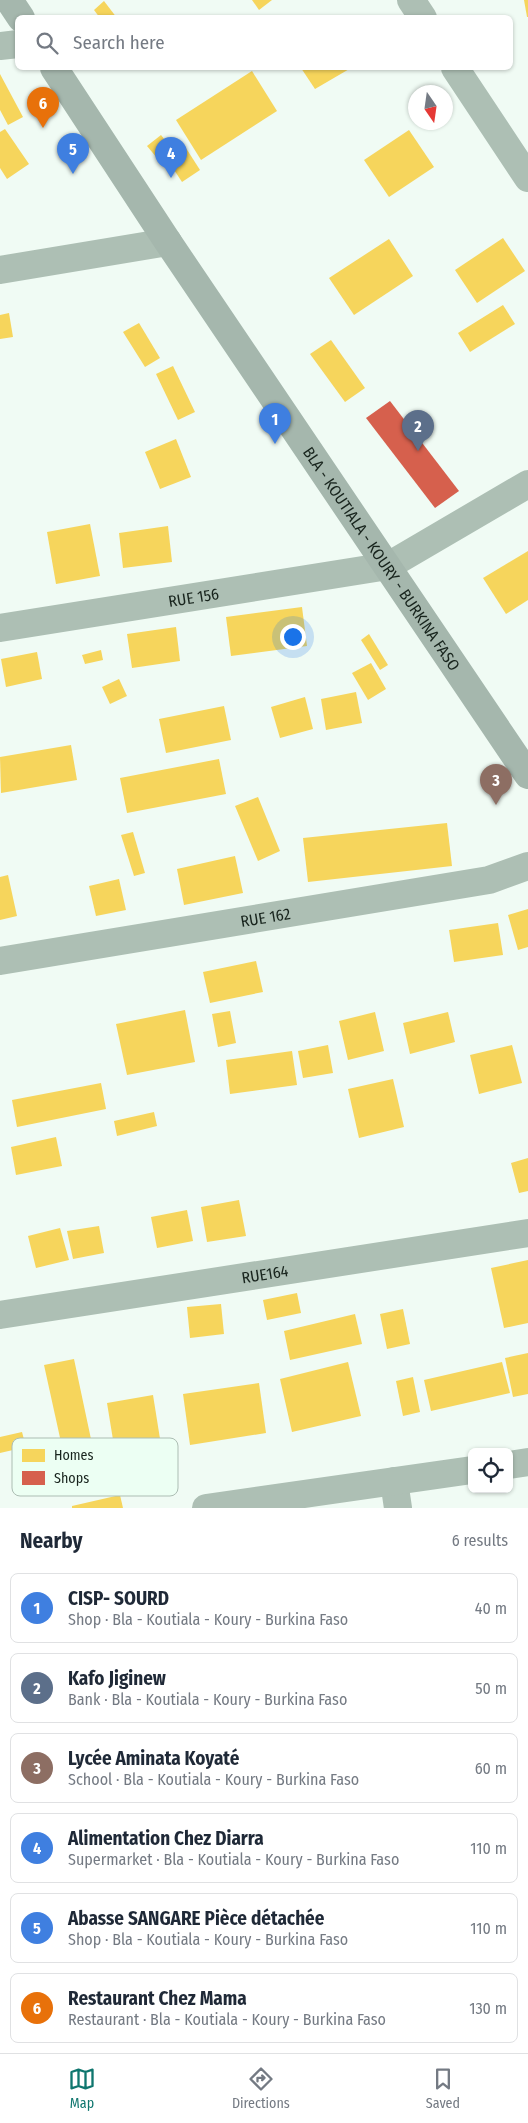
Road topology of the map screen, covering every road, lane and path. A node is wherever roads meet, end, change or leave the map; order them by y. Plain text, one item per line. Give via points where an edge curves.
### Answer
1 (9, 0) edge
2 (411, 0) edge
3 (19, 15) edge
4 (420, 15) edge
5 (15, 44) edge
6 (0, 46) edge
7 (55, 70) edge
8 (456, 70) edge
9 (528, 178) edge
10 (168, 242) junction
11 (0, 270) edge
12 (528, 484) edge
13 (388, 566) junction
14 (0, 628) edge
15 (528, 775) edge
16 (528, 866) edge
17 (0, 960) edge
18 (528, 1233) edge
19 (0, 1315) edge
20 (528, 1462) edge
21 (513, 1464) edge
22 (468, 1471) edge
23 (394, 1481) junction
24 (206, 1508) edge
25 (398, 1508) edge

1 - 3 main road
2 - 4 street
5 - 6 street
7 - 10 main road, BLA - KOUTIALA - KOURY - BURKINA FASO
8 - 9 street
10 - 11 street
10 - 13 main road, BLA - KOUTIALA - KOURY - BURKINA FASO
12 - 13 street
13 - 14 street, RUE 156
13 - 15 main road, BLA - KOUTIALA - KOURY - BURKINA FASO
16 - 17 street, RUE 162 via 489,880
18 - 19 street, RUE164
20 - 21 street
22 - 23 street
23 - 24 street
23 - 25 street

